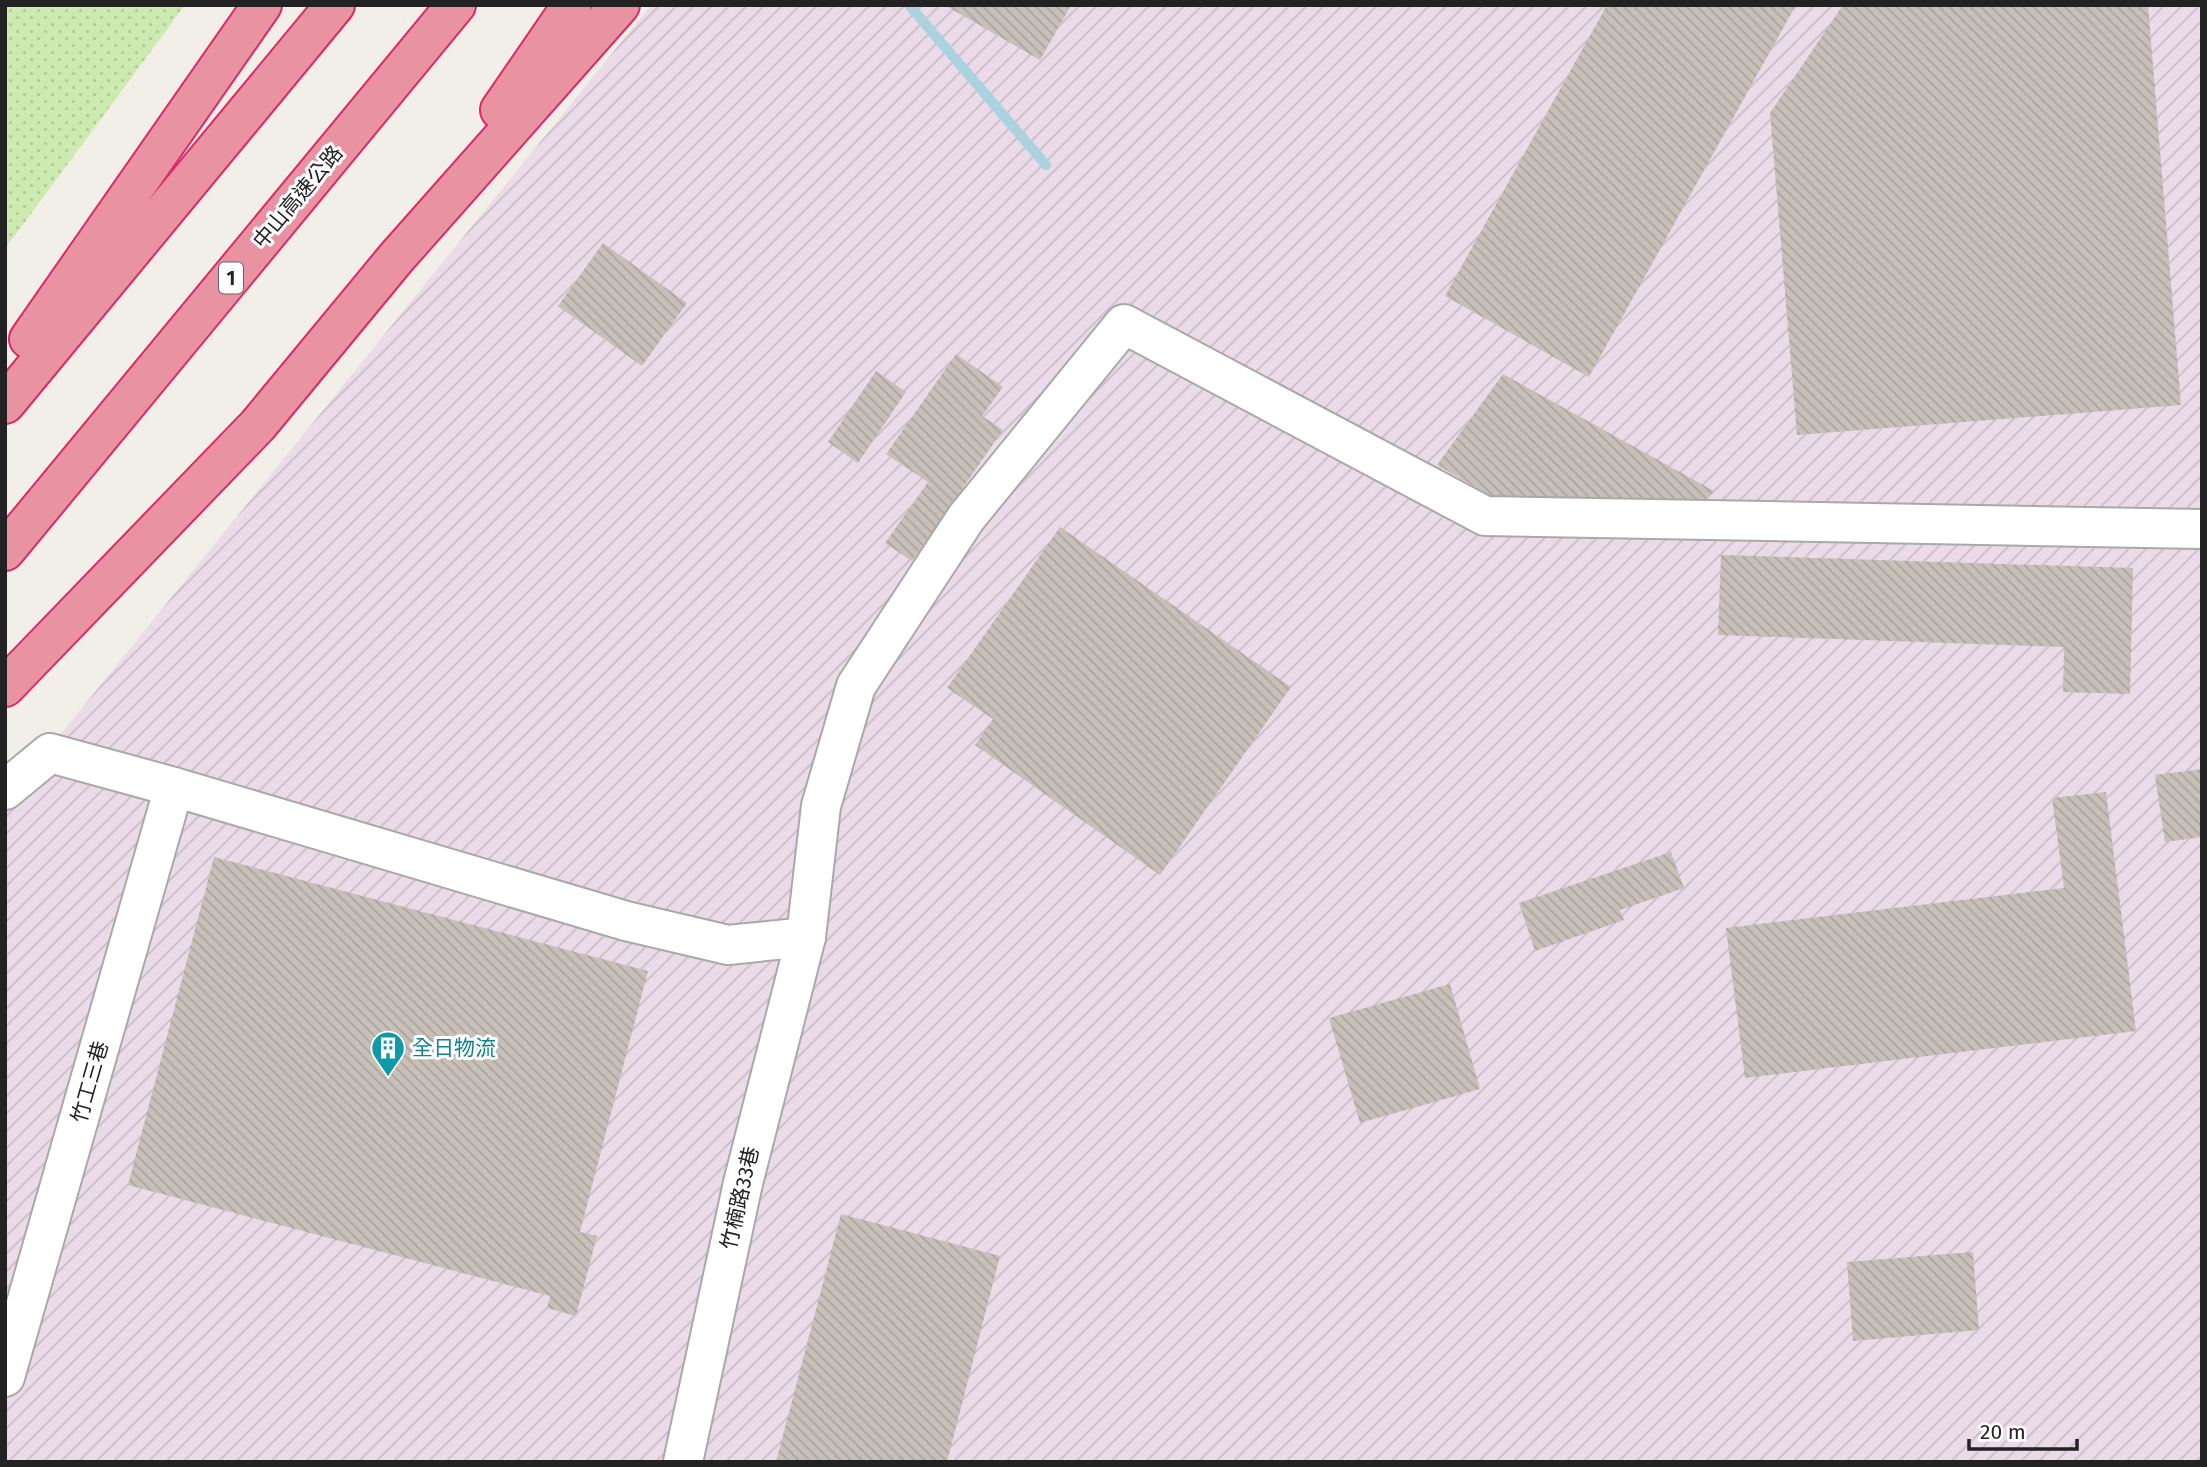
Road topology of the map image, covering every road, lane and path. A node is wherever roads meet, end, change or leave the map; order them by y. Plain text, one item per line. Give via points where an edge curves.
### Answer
1 (262, 5) edge
2 (335, 5) edge
3 (456, 5) edge
4 (572, 5) edge
5 (620, 5) edge
6 (396, 258) junction
7 (5, 374) edge
8 (5, 404) edge
9 (2202, 529) edge
10 (5, 551) edge
11 (5, 687) edge
12 (174, 787) junction
13 (5, 790) edge
14 (806, 937) junction
15 (5, 1377) edge
16 (683, 1462) edge

1 - 7 highway
2 - 8 highway
3 - 10 highway, 中山高速公路 / 1
4 - 6 highway
5 - 6 highway
6 - 11 highway via 258,425
9 - 14 street, 竹楠路33巷 via 1485,516 1124,324 966,518 856,686 821,806
12 - 13 street via 50,753
12 - 14 street via 626,921 728,945
12 - 15 street, 竹工三巷
14 - 16 street, 竹楠路33巷 via 743,1183

